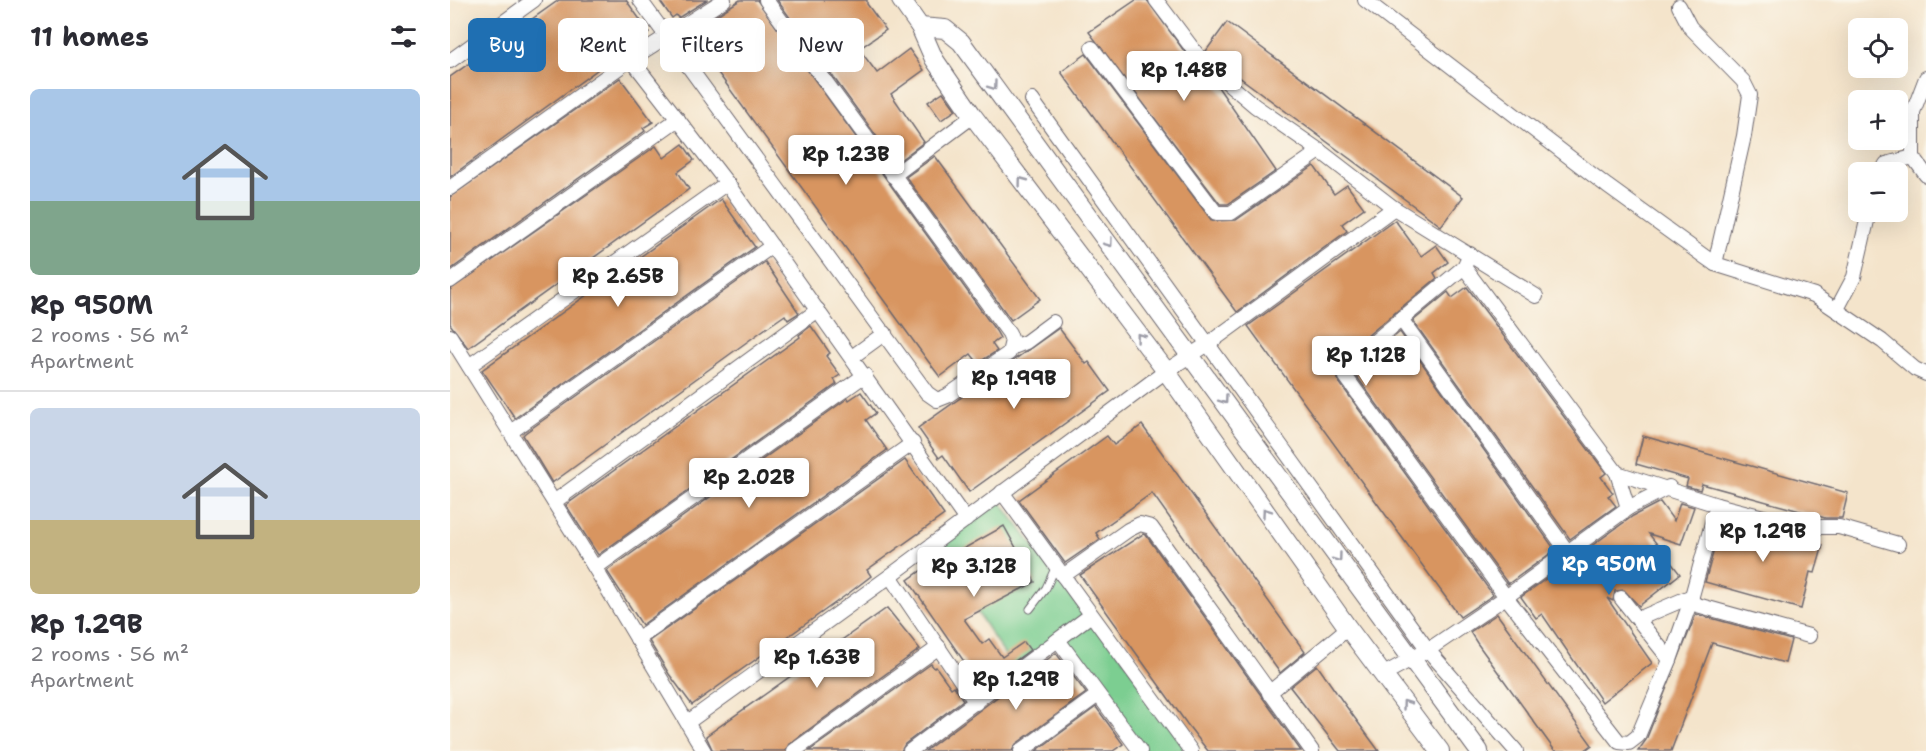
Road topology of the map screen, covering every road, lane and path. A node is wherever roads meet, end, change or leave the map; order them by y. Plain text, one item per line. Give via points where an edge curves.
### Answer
1 (534, 0) edge
2 (639, 0) edge
3 (724, 0) edge
4 (766, 0) edge
5 (902, 0) edge
6 (1156, 0) edge
7 (1365, 0) edge
8 (1679, 6) dead end
9 (696, 18) edge
10 (920, 27) junction
11 (660, 28) edge
12 (1092, 48) dead end
13 (450, 61) edge
14 (613, 72) edge
15 (641, 72) edge
16 (693, 72) edge
17 (1926, 78) edge
18 (1032, 100) dead end
19 (973, 116) junction
20 (678, 119) junction
21 (1320, 151) junction
22 (1913, 157) junction
23 (1894, 162) edge
24 (1926, 175) edge
25 (893, 176) junction
26 (727, 183) junction
27 (450, 188) edge
28 (1394, 208) junction
29 (1867, 222) edge
30 (772, 246) junction
31 (1467, 261) junction
32 (1715, 264) junction
33 (450, 281) edge
34 (1536, 296) dead end
35 (1837, 309) junction
36 (818, 310) junction
37 (1401, 319) junction
38 (1053, 322) dead end
39 (885, 333) junction
40 (450, 336) edge
41 (1208, 344) junction
42 (1011, 348) junction
43 (1191, 354) junction
44 (852, 357) junction
45 (469, 366) junction
46 (1166, 371) junction
47 (1926, 374) edge
48 (865, 375) junction
49 (512, 431) junction
50 (913, 443) junction
51 (1617, 473) junction
52 (1669, 487) junction
53 (1002, 492) junction
54 (554, 502) junction
55 (1717, 505) junction
56 (1628, 508) junction
57 (966, 520) junction
58 (1898, 544) dead end
59 (1567, 551) junction
60 (595, 568) junction
61 (1059, 571) junction
62 (890, 576) junction
63 (1506, 597) junction
64 (1621, 598) dead end
65 (1691, 600) junction
66 (1030, 609) dead end
67 (1091, 615) junction
68 (1638, 619) junction
69 (1348, 628) junction
70 (1809, 636) dead end
71 (637, 639) junction
72 (1058, 640) junction
73 (939, 647) junction
74 (1428, 650) junction
75 (1411, 659) junction
76 (1670, 660) junction
77 (1384, 674) junction
78 (1269, 693) junction
79 (1098, 695) junction
80 (976, 703) junction
81 (688, 722) junction
82 (1136, 750) edge
83 (704, 751) edge
84 (794, 751) edge
85 (910, 751) edge
86 (1021, 751) edge
87 (1191, 751) edge
88 (1312, 751) edge
89 (1440, 751) edge
90 (1479, 751) edge
91 (1516, 751) edge

1 - 13 street
2 - 11 street
3 - 9 street
4 - 25 street
5 - 10 street
6 - 21 street via 1220,79
7 - 32 street
8 - 32 street via 1690,27 1743,81 1750,95
10 - 19 street via 934,58
10 -> 43 street via 945,29 961,42
12 - 21 street via 1216,213 1231,213
14 - 27 street
15 - 20 street
16 - 39 street
17 - 22 street via 1913,112
18 - 41 street
19 - 25 street
46 -> 19 street
20 - 26 street
20 - 33 street
21 - 28 street
22 - 23 street
22 - 24 street
25 - 42 street via 1009,333
26 - 30 street
26 - 45 street
28 - 31 street
28 - 41 street
29 - 35 street via 1854,277
30 - 36 street
30 - 49 street
31 - 34 street
31 - 37 street
31 - 51 street
32 - 35 street via 1804,291
35 - 47 street via 1914,369
36 - 44 street
36 - 54 street
37 - 59 street
37 - 63 street via 1350,362 1344,369 1346,377
38 - 42 street
39 - 42 street via 927,393 937,400 964,386
39 - 44 street
40 - 45 street
41 - 43 street
41 - 74 street
43 - 46 street
43 -> 75 street
44 - 48 street
45 - 49 street
46 - 53 street
69 -> 46 street
48 - 50 street
48 - 60 street
49 - 54 street
50 - 57 street
50 - 71 street
51 - 52 street
51 - 56 street
52 - 55 street
52 - 56 street
53 - 57 street
53 - 61 street
54 - 60 street
55 - 58 street via 1803,527 1839,527
55 - 65 street
56 - 59 street
57 - 62 street
59 - 63 street
60 - 71 street
61 - 66 lane
61 - 67 street
61 - 78 street via 1128,530 1147,525
62 - 73 street
62 - 81 street
63 - 74 street
63 - 76 street via 1619,742 1629,743 1638,736
64 - 68 street
65 - 68 street
65 - 70 street
65 - 76 street
67 - 72 street
67 - 87 street
68 - 76 street
69 - 77 street
69 - 78 street
71 - 81 street
72 - 79 street
72 - 80 street
73 - 80 street
73 - 84 street
74 - 75 street
74 - 91 street
75 - 77 street
75 - 90 street
89 -> 77 street
78 - 88 street
79 - 82 street
79 - 86 street
80 - 85 street
81 - 83 street

